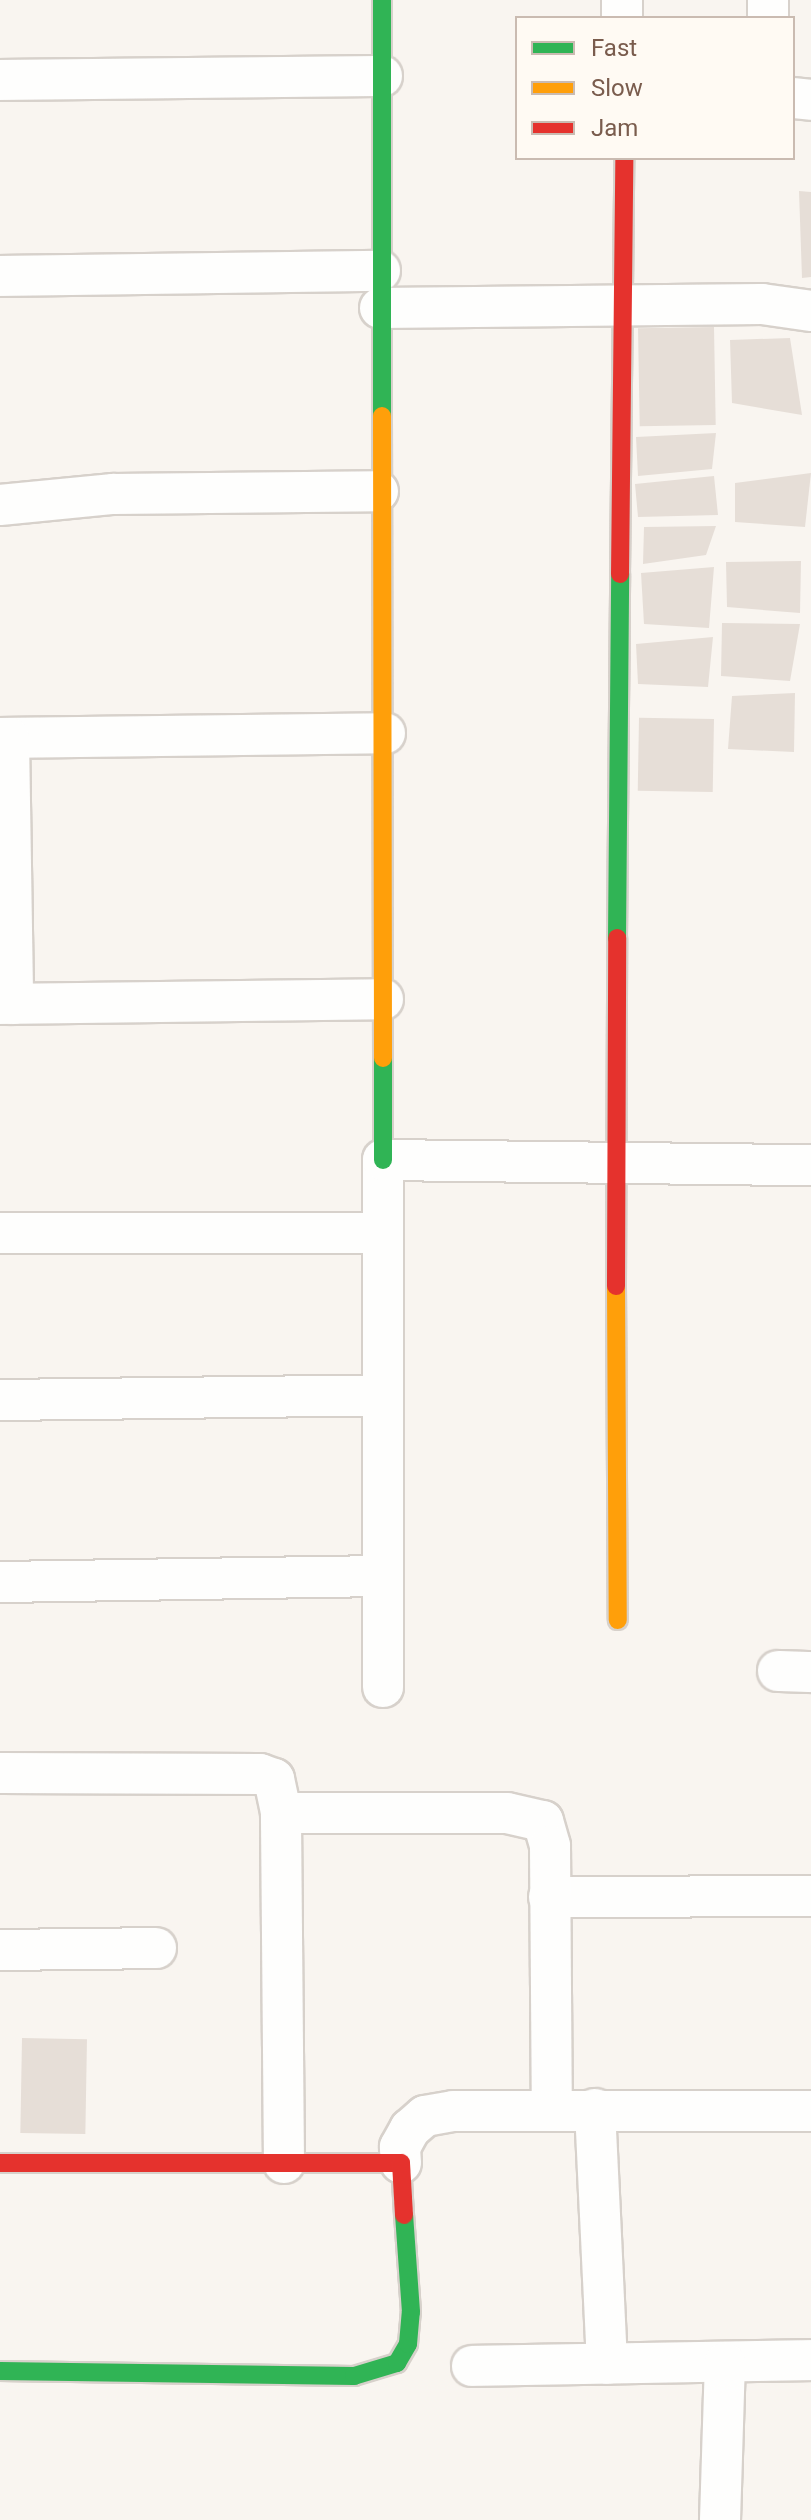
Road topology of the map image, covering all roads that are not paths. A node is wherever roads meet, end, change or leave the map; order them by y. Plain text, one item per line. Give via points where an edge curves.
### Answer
1 (382, 0) edge
2 (382, 76) junction
3 (0, 80) edge
4 (624, 160) edge
5 (0, 276) edge
6 (380, 289) junction
7 (625, 306) junction
8 (811, 311) edge
9 (378, 491) junction
10 (0, 505) edge
11 (385, 733) junction
12 (4, 738) edge
13 (383, 999) junction
14 (6, 1004) edge
15 (383, 1160) junction
16 (615, 1163) junction
17 (811, 1165) edge
18 (0, 1233) edge
19 (383, 1233) junction
20 (383, 1395) junction
21 (0, 1400) edge
22 (383, 1576) junction
23 (0, 1582) edge
24 (618, 1620) dead end
25 (383, 1687) dead end
26 (0, 1773) edge
27 (281, 1813) junction
28 (811, 1896) edge
29 (549, 1897) junction
30 (156, 1948) dead end
31 (0, 1950) edge
32 (552, 2109) junction
33 (595, 2109) junction
34 (811, 2111) edge
35 (0, 2163) edge
36 (284, 2163) junction
37 (401, 2163) junction
38 (811, 2360) edge
39 (725, 2363) junction
40 (607, 2364) junction
41 (472, 2366) dead end
42 (0, 2371) edge
43 (720, 2520) edge

1 - 2 street
2 - 3 street
2 - 6 street
4 - 7 street
5 - 6 street
6 - 7 street
6 - 9 street
7 - 8 street via 762,304
7 - 16 street
9 - 10 street via 113,494
9 - 11 street
11 - 12 street
11 - 13 street
12 - 14 street
13 - 14 street
13 - 15 street
15 - 16 street
15 - 19 street
16 - 17 street
16 - 24 street
18 - 19 street
19 - 20 street
20 - 21 street
20 - 22 street
22 - 23 street
22 - 25 street
26 - 27 street via 260,1774 274,1779
27 - 29 street via 530,1815 548,1828
27 - 36 street
28 - 29 street
29 - 32 street
30 - 31 street
32 - 33 street
32 - 37 street via 425,2116 400,2147
33 - 34 street
33 - 40 street
35 - 36 street
36 - 37 street
37 - 42 street via 411,2312 408,2344 397,2363 354,2376
38 - 39 street
39 - 40 street
39 - 43 street
40 - 41 street

